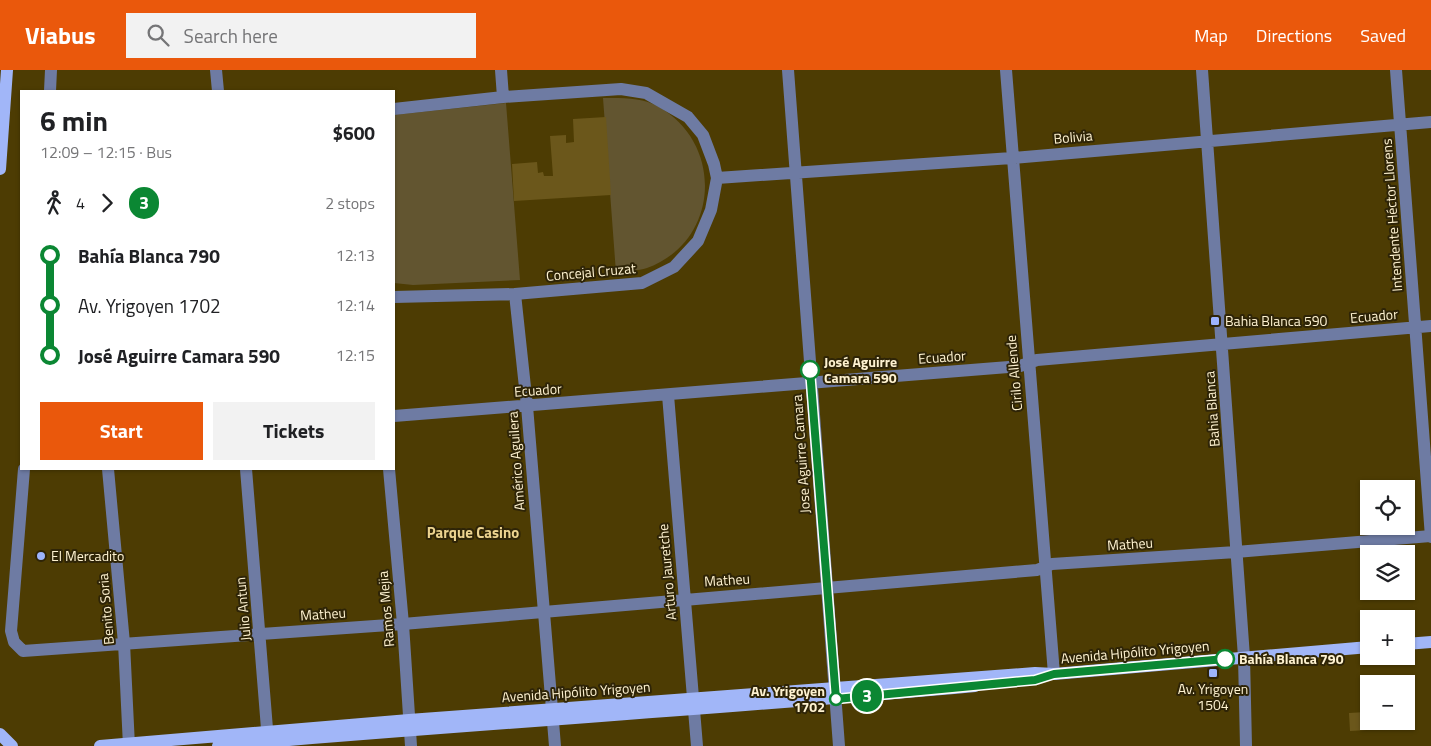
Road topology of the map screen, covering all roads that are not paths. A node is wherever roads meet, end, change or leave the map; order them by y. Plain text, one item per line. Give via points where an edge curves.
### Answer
1 (7, 70) edge
2 (51, 70) edge
3 (216, 70) edge
4 (501, 70) edge
5 (788, 70) edge
6 (1006, 70) edge
7 (1202, 70) edge
8 (1396, 70) edge
9 (50, 90) edge
10 (218, 90) edge
11 (502, 97) junction
12 (395, 109) edge
13 (1431, 122) edge
14 (1400, 124) junction
15 (1207, 141) junction
16 (1012, 158) junction
17 (0, 169) edge
18 (796, 173) junction
19 (717, 178) junction
20 (515, 294) junction
21 (395, 296) edge
22 (1431, 326) edge
23 (1416, 328) junction
24 (1223, 344) junction
25 (1028, 362) junction
26 (811, 382) junction
27 (668, 395) junction
28 (527, 406) junction
29 (395, 416) edge
30 (24, 470) edge
31 (108, 470) edge
32 (246, 470) edge
33 (389, 470) edge
34 (1431, 536) edge
35 (1236, 552) junction
36 (1044, 567) junction
37 (826, 587) junction
38 (685, 598) junction
39 (542, 612) junction
40 (403, 624) junction
41 (260, 634) junction
42 (1431, 642) edge
43 (124, 643) junction
44 (1415, 643) edge
45 (1360, 648) edge
46 (1244, 658) junction
47 (1054, 674) junction
48 (835, 694) junction
49 (693, 704) junction
50 (552, 714) junction
51 (409, 725) junction
52 (0, 734) edge
53 (268, 740) edge
54 (129, 745) edge
55 (12, 746) edge
56 (100, 746) edge
57 (218, 746) edge
58 (411, 746) edge
59 (555, 746) edge
60 (697, 746) edge
61 (839, 746) edge
62 (1246, 746) edge

1 - 17 main road
2 - 9 street
3 - 10 street
4 - 11 street
5 - 18 street, Jose Aguirre Camara
6 - 16 street, Cirilo Allende
7 - 15 street, Bahia Blanca
8 - 14 street, Intendente Héctor Llorens
11 - 12 street, Concejal Cruzat
11 - 19 street, Concejal Cruzat via 621,89 646,93 688,117 703,135
13 - 14 street, Bolivia
14 - 15 street, Bolivia
14 - 23 street, Intendente Héctor Llorens
15 - 16 street, Bolivia
15 - 24 street, Bahia Blanca
16 - 18 street, Bolivia
16 - 25 street, Cirilo Allende
18 - 19 street, Bolivia
18 - 26 street, Jose Aguirre Camara
19 - 20 street, Concejal Cruzat via 711,210 698,240 674,267 642,283
20 - 21 street, Concejal Cruzat
20 - 28 street, Américo Aguilera
22 - 23 street, Ecuador
23 - 24 street, Ecuador
23 - 34 street, Intendente Héctor Llorens
24 - 25 street, Ecuador
24 - 35 street, Bahia Blanca
25 - 26 street, Ecuador via 1020,366
25 - 36 street, Cirilo Allende
26 - 27 street, Ecuador
26 - 37 street, Jose Aguirre Camara
27 - 28 street, Ecuador
27 - 38 street, Arturo Jauretche
28 - 29 street, Ecuador
28 - 39 street, Américo Aguilera
30 - 43 street, Matheu via 11,631 14,642 24,650
31 - 43 street, Benito Soria
32 - 41 street, Julio Antun
33 - 40 street, Ramos Mejia
34 - 35 street, Matheu
35 - 36 street, Matheu
35 - 46 street, Bahia Blanca
36 - 37 street, Matheu
36 - 47 street, Cirilo Allende
37 - 38 street, Matheu
37 - 48 street, Jose Aguirre Camara
38 - 39 street, Matheu
38 - 49 street, Arturo Jauretche
39 - 40 street, Matheu
39 - 50 street, Américo Aguilera
40 - 41 street, Matheu
40 - 51 street, Ramos Mejia
41 - 43 street, Matheu
41 - 53 street, Julio Antun
42 - 44 main road
43 - 54 street, Benito Soria
45 - 46 main road, Avenida Hipólito Yrigoyen
46 - 47 main road, Avenida Hipólito Yrigoyen
46 - 62 street, Bahia Blanca
47 - 48 main road, Avenida Hipólito Yrigoyen via 1035,672
48 - 49 main road, Avenida Hipólito Yrigoyen
48 - 61 street, Jose Aguirre Camara
49 - 50 main road, Avenida Hipólito Yrigoyen
49 - 60 street, Arturo Jauretche
50 - 51 main road, Avenida Hipólito Yrigoyen
50 - 59 street, Américo Aguilera
51 - 53 main road, Avenida Hipólito Yrigoyen
51 - 58 street, Ramos Mejia
52 - 55 main road
53 - 54 main road, Avenida Hipólito Yrigoyen
53 - 57 main road, Avenida Hipólito Yrigoyen
54 - 56 main road, Avenida Hipólito Yrigoyen

